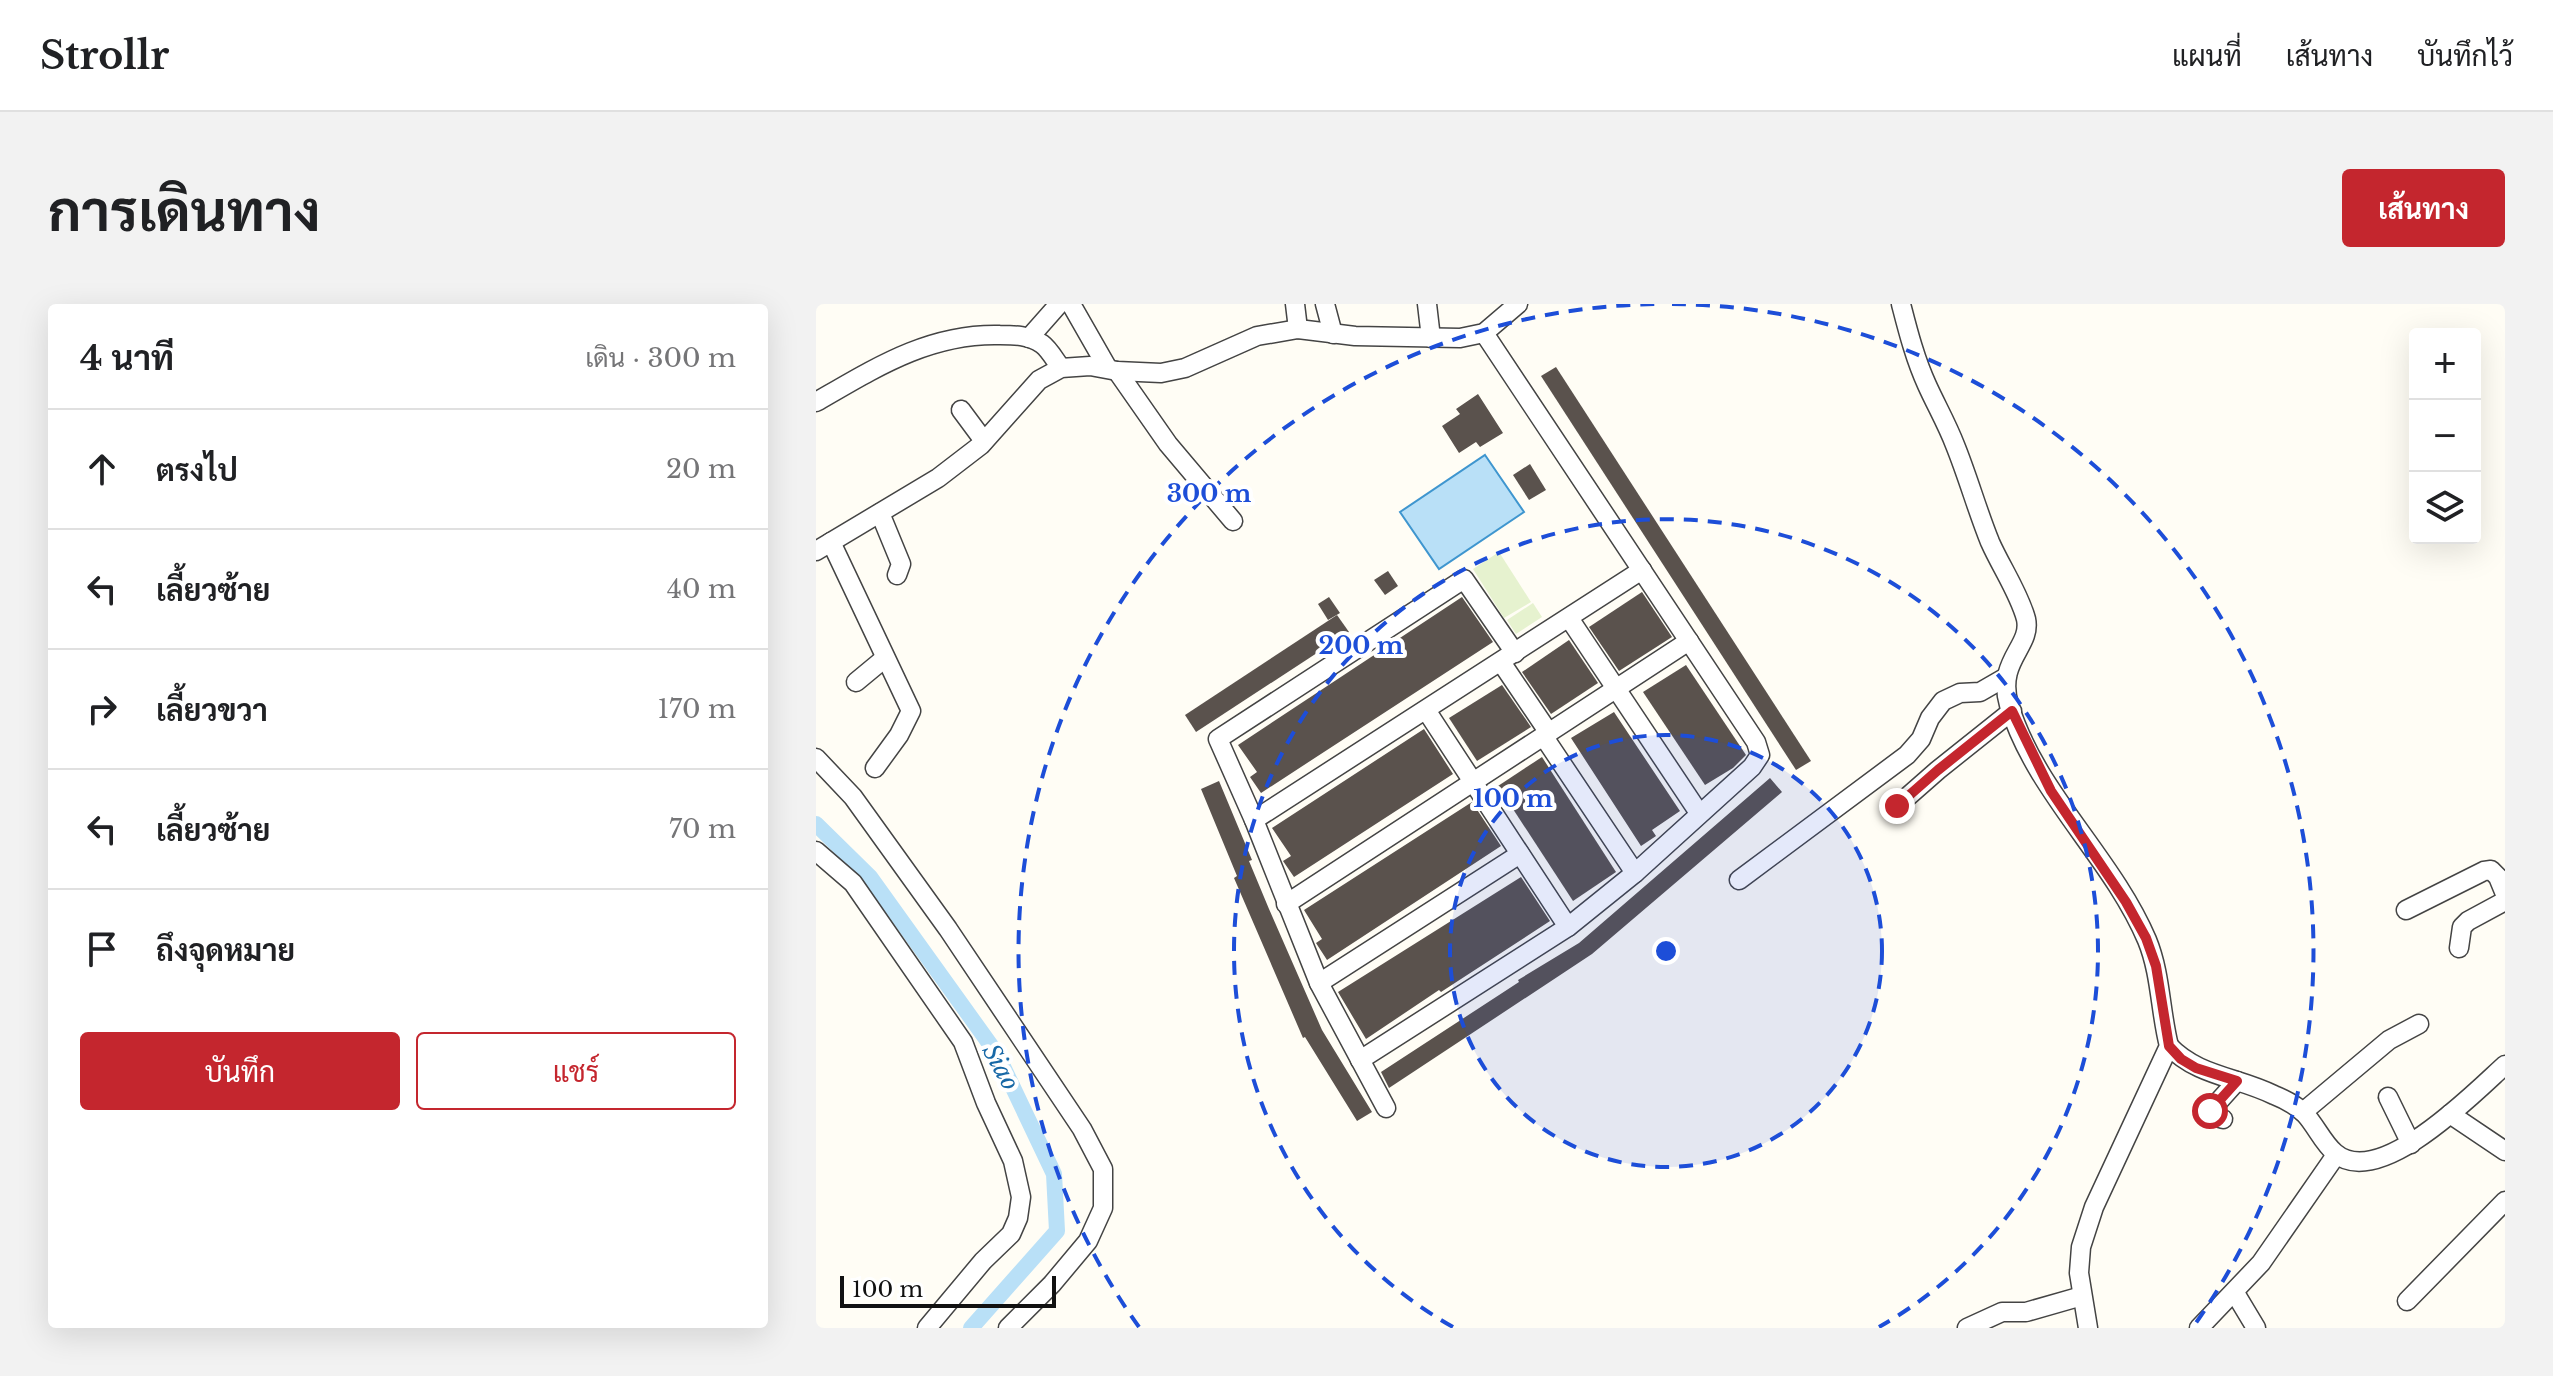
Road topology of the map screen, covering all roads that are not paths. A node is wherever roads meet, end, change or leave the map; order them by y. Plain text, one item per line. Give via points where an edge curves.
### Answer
1 (1059, 304) edge
2 (1071, 304) edge
3 (1295, 304) edge
4 (1325, 304) edge
5 (1427, 304) edge
6 (1518, 304) edge
7 (1901, 304) edge
8 (1298, 329) junction
9 (1484, 333) junction
10 (1333, 334) junction
11 (1029, 338) junction
12 (1431, 338) junction
13 (1061, 368) junction
14 (1112, 369) junction
15 (816, 402) edge
16 (961, 410) dead end
17 (984, 441) junction
18 (880, 513) junction
19 (1233, 521) dead end
20 (824, 547) edge
21 (1642, 570) junction
22 (897, 575) dead end
23 (1569, 618) junction
24 (1689, 641) junction
25 (885, 658) junction
26 (1508, 658) junction
27 (2006, 677) junction
28 (856, 682) dead end
29 (1615, 689) junction
30 (1426, 710) junction
31 (2012, 711) junction
32 (1546, 735) junction
33 (816, 758) edge
34 (875, 768) dead end
35 (1474, 783) junction
36 (1897, 806) dead end
37 (1699, 813) junction
38 (1254, 820) junction
39 (816, 851) edge
40 (1520, 854) junction
41 (1635, 873) junction
42 (1739, 880) dead end
43 (2505, 894) edge
44 (2505, 901) edge
45 (1286, 904) junction
46 (2406, 910) dead end
47 (1568, 927) junction
48 (2459, 948) dead end
49 (1319, 983) junction
50 (2419, 1024) dead end
51 (2169, 1046) junction
52 (1360, 1060) junction
53 (2505, 1065) edge
54 (2237, 1081) junction
55 (2388, 1097) dead end
56 (1386, 1108) dead end
57 (2303, 1112) junction
58 (2450, 1114) junction
59 (2223, 1119) dead end
60 (2411, 1144) junction
61 (2505, 1151) edge
62 (2336, 1155) junction
63 (2505, 1201) edge
64 (2235, 1293) junction
65 (2082, 1296) junction
66 (2407, 1301) dead end
67 (927, 1328) edge
68 (1008, 1328) edge
69 (1967, 1328) edge
70 (2088, 1328) edge
71 (2199, 1328) edge
72 (2256, 1328) edge

1 - 11 street
2 - 14 street
3 - 8 street
4 - 10 street
5 - 12 street
6 - 9 street
7 - 27 street via 1926,383 2027,622
8 - 10 street
8 - 14 street via 1257,336 1185,368 1161,373
9 - 12 street
9 - 21 street
10 - 12 street
11 - 13 street via 1044,345
11 - 15 street via 975,334 924,345
13 - 14 street
13 - 17 street via 1028,390
14 - 19 street
16 - 17 street
17 - 18 street via 938,478
18 - 20 street
18 - 22 street via 901,564
20 - 25 street
21 - 23 street
21 - 24 street
23 - 26 street
23 - 29 street
24 - 29 street
24 - 37 street via 1760,755
25 - 28 street
25 - 34 street via 911,711
26 - 30 street
26 - 32 street
26 - 38 street via 1464,579 1218,739
27 - 31 street
27 - 42 street via 1980,692 1943,701 1907,755
29 - 32 street
29 - 37 street
30 - 35 street
30 - 38 street
31 - 36 street
31 - 51 street via 2051,791 2146,938
32 - 35 street
32 - 41 street
33 - 68 street via 853,797 948,929 1082,1129 1103,1169 1103,1208 1088,1241
35 - 40 street
35 - 45 street
37 - 41 street
38 - 45 street
39 - 67 street via 853,883 963,1042 1013,1161 1021,1197 1011,1234
40 - 47 street
40 - 49 street
41 - 47 street
43 - 46 street via 2498,877 2484,871
44 - 48 street via 2462,927
45 - 49 street
47 - 52 street
49 - 52 street
50 - 57 street via 2389,1040
51 - 54 street via 2196,1068
51 - 65 street via 2094,1207 2078,1260
52 - 56 street
53 - 58 street
54 - 57 street
54 - 59 street via 2210,1111
55 - 60 street
57 - 62 street
58 - 60 street
58 - 61 street
60 - 62 street via 2367,1160
62 - 64 street
63 - 66 street
64 - 71 street
64 - 72 street
65 - 69 street via 2026,1312 2002,1312
65 - 70 street

